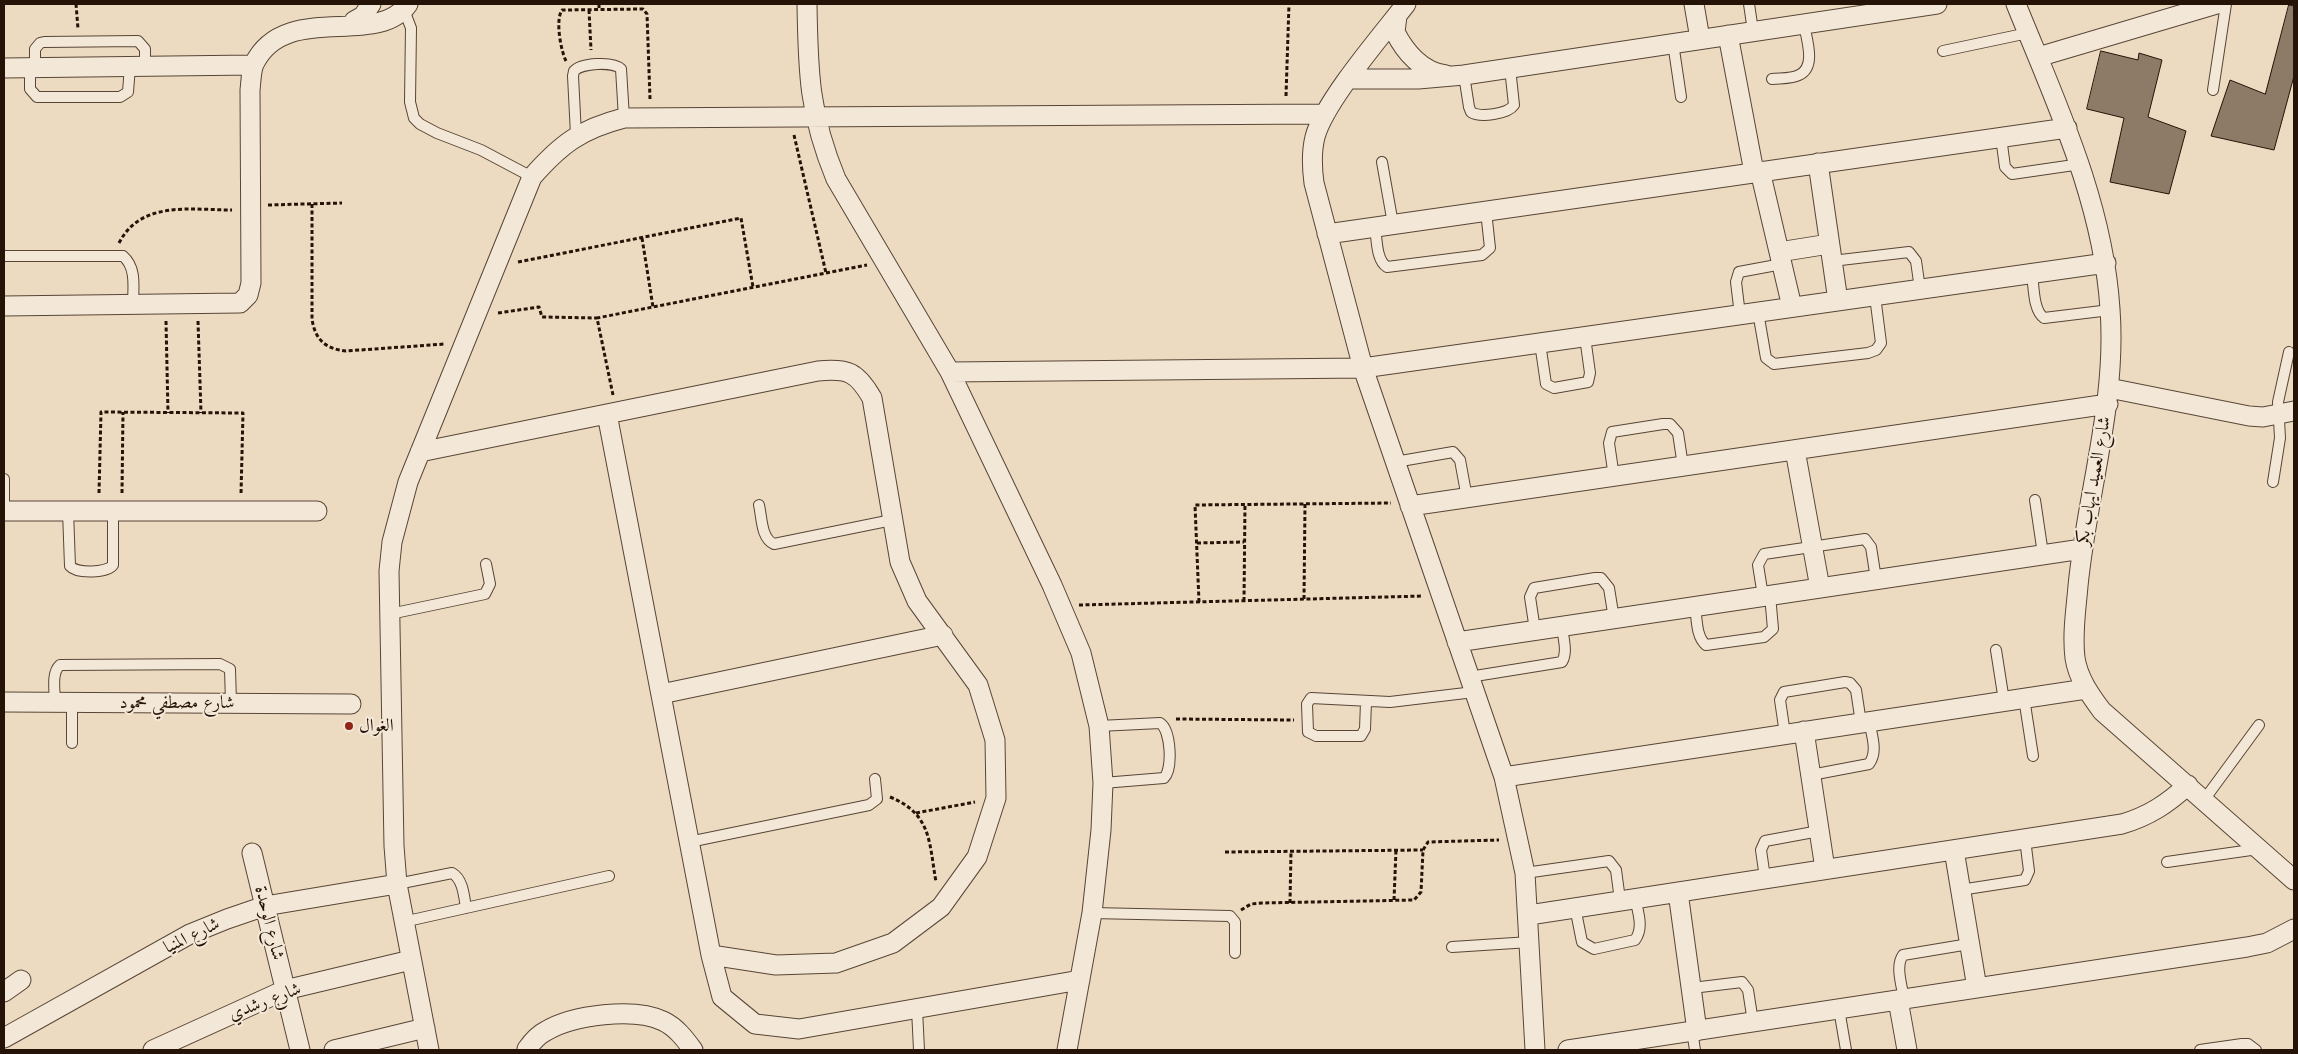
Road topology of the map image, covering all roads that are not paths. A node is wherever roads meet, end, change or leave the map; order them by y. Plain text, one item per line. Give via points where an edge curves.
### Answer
1 (371, 4) edge
2 (807, 4) edge
3 (1694, 4) edge
4 (1749, 4) edge
5 (1937, 4) edge
6 (2016, 4) edge
7 (2217, 4) edge
8 (2226, 4) edge
9 (406, 7) edge
10 (1401, 10) edge
11 (2176, 10) edge
12 (354, 21) junction
13 (1804, 24) junction
14 (1753, 31) junction
15 (2028, 33) junction
16 (1728, 35) junction
17 (1700, 39) junction
18 (1673, 43) junction
19 (1943, 51) dead end
20 (2038, 57) junction
21 (253, 65) junction
22 (137, 66) junction
23 (4, 68) edge
24 (32, 68) junction
25 (1510, 68) junction
26 (1458, 76) junction
27 (1350, 78) junction
28 (1772, 80) dead end
29 (2213, 90) dead end
30 (1681, 97) dead end
31 (1324, 114) junction
32 (814, 116) junction
33 (624, 118) junction
34 (2067, 128) junction
35 (576, 135) junction
36 (2001, 137) junction
37 (1382, 162) dead end
38 (1818, 163) junction
39 (2081, 164) junction
40 (1757, 172) junction
41 (532, 177) junction
42 (1486, 210) junction
43 (1384, 225) junction
44 (1327, 234) junction
45 (1830, 252) junction
46 (4, 256) edge
47 (1780, 258) junction
48 (2106, 263) junction
49 (2032, 274) junction
50 (1920, 289) junction
51 (1876, 296) junction
52 (1838, 301) junction
53 (133, 305) junction
54 (4, 306) edge
55 (1792, 307) junction
56 (2110, 310) junction
57 (1749, 314) junction
58 (1585, 337) junction
59 (1540, 343) junction
60 (2289, 352) dead end
61 (1363, 368) junction
62 (950, 372) junction
63 (2108, 396) junction
64 (2286, 412) edge
65 (612, 413) junction
66 (1795, 450) junction
67 (420, 452) junction
68 (1395, 462) junction
69 (1683, 466) junction
70 (1614, 476) junction
71 (4, 479) edge
72 (2273, 482) dead end
73 (1467, 498) junction
74 (2034, 500) dead end
75 (759, 505) dead end
76 (1410, 505) junction
77 (4, 511) edge
78 (68, 511) junction
79 (111, 512) junction
80 (316, 512) dead end
81 (892, 520) junction
82 (1813, 546) junction
83 (2082, 549) junction
84 (2043, 554) junction
85 (486, 564) dead end
86 (1876, 580) junction
87 (1820, 588) junction
88 (1766, 596) junction
89 (1695, 606) junction
90 (390, 614) junction
91 (1614, 618) junction
92 (1562, 626) junction
93 (1535, 630) junction
94 (943, 635) junction
95 (1457, 642) junction
96 (1996, 650) dead end
97 (1472, 685) junction
98 (2086, 689) junction
99 (661, 694) junction
100 (2024, 698) junction
101 (2004, 701) junction
102 (4, 702) edge
103 (1366, 702) junction
104 (63, 703) junction
105 (232, 703) junction
106 (351, 704) dead end
107 (1865, 722) junction
108 (2259, 725) dead end
109 (1099, 726) junction
110 (1804, 731) junction
111 (1785, 734) junction
112 (72, 743) dead end
113 (2033, 756) dead end
114 (1811, 775) junction
115 (1504, 777) junction
116 (875, 778) dead end
117 (1103, 783) junction
118 (2188, 786) junction
119 (2204, 800) junction
120 (1819, 831) junction
121 (2024, 839) junction
122 (689, 842) junction
123 (2259, 849) junction
124 (1954, 850) junction
125 (252, 853) dead end
126 (2167, 862) dead end
127 (1825, 869) junction
128 (1525, 873) junction
129 (609, 876) dead end
130 (1765, 878) junction
131 (2294, 880) edge
132 (398, 884) junction
133 (1960, 890) junction
134 (1678, 892) junction
135 (1628, 899) junction
136 (265, 906) junction
137 (466, 908) junction
138 (1575, 908) junction
139 (1092, 913) junction
140 (1529, 915) junction
141 (403, 922) junction
142 (2294, 929) edge
143 (1530, 942) junction
144 (1969, 944) junction
145 (1452, 947) dead end
146 (1234, 953) dead end
147 (711, 955) junction
148 (411, 960) junction
149 (21, 980) dead end
150 (1080, 980) junction
151 (1692, 988) junction
152 (1977, 988) junction
153 (285, 990) junction
154 (4, 992) edge
155 (1901, 1000) junction
156 (917, 1009) junction
157 (1839, 1009) junction
158 (1753, 1022) junction
159 (424, 1028) junction
160 (1694, 1031) junction
161 (4, 1038) edge
162 (153, 1050) edge
163 (300, 1050) edge
164 (334, 1050) edge
165 (429, 1050) edge
166 (526, 1050) edge
167 (693, 1050) edge
168 (919, 1050) edge
169 (1067, 1050) edge
170 (1535, 1050) edge
171 (1575, 1050) edge
172 (1695, 1050) edge
173 (1846, 1050) edge
174 (1907, 1050) edge
175 (2200, 1050) edge
176 (2256, 1050) edge

1 - 12 street via 363,16
2 - 32 street via 808,77
3 - 17 street
4 - 14 lane
5 - 13 street
6 - 15 street, شارع العميد ايهاب بكر
7 - 11 street
8 - 29 lane
9 - 12 street via 395,16
9 - 41 lane via 411,28 410,102 414,118 437,133 481,150
10 - 26 street via 1394,24 1395,32 1416,61 1439,74
10 - 27 street
11 - 20 street
12 - 21 street via 306,22 284,29 265,44
13 - 14 street
13 - 28 lane via 1809,64 1798,76
14 - 16 street
15 - 19 lane
15 - 20 street, شارع العميد ايهاب بكر
16 - 17 street
16 - 40 street
17 - 18 street
18 - 25 street
18 - 30 lane
20 - 34 street, شارع العميد ايهاب بكر
21 - 22 street
21 - 53 street via 250,90 251,283 248,295 240,303
22 - 24 street
22 - 24 lane via 128,92 120,97 37,97 30,89
22 - 24 lane via 145,49 138,41 40,42 34,49
23 - 24 street
25 - 26 street
25 - 26 lane via 1515,100 1511,109 1480,115 1471,112
26 - 27 street via 1409,80
27 - 31 street
31 - 32 street
31 - 44 street via 1315,136 1312,160 1314,183
32 - 33 street
32 - 62 street via 836,179
33 - 35 street via 599,124
33 - 35 lane via 621,69 612,65 582,66 574,72
34 - 36 street
34 - 39 street, شارع العميد ايهاب بكر
35 - 41 street via 556,150
36 - 38 street
36 - 39 lane via 2005,167 2012,174
37 - 43 lane
38 - 40 street
38 - 45 street
39 - 48 street, شارع العميد ايهاب بكر
40 - 42 street
40 - 47 street
41 - 67 street
42 - 43 street
42 - 43 lane via 1490,248 1482,255 1462,258 1387,267 1380,258
43 - 44 street
44 - 61 street
45 - 47 street
45 - 50 lane via 1909,252 1916,261
45 - 52 street
46 - 53 lane via 124,256 133,271
47 - 55 street
47 - 57 lane via 1739,272 1736,282
48 - 49 street
48 - 56 street, شارع العميد ايهاب بكر
49 - 50 street
49 - 56 lane via 2037,309 2044,318
50 - 51 street
51 - 52 street
51 - 57 lane via 1881,343 1876,350 1858,354 1774,364 1766,358
52 - 55 street
53 - 54 street
55 - 57 street
56 - 63 street, شارع العميد ايهاب بكر
57 - 58 street
58 - 59 street
58 - 59 lane via 1590,373 1588,382 1554,388 1546,384
59 - 61 street
60 - 64 lane
61 - 62 street
61 - 68 street
62 - 109 street via 1081,653
63 - 64 street via 2249,416
63 - 66 street
63 - 83 street, شارع العميد ايهاب بكر
64 - 72 lane
65 - 67 street
65 - 81 street via 840,369 861,379 872,398
65 - 99 street
66 - 69 street
66 - 82 street
67 - 90 street via 408,482 392,542
68 - 73 lane via 1453,452 1460,460
68 - 76 street
69 - 70 street
69 - 70 lane via 1678,433 1670,424 1663,424 1612,432 1609,443
70 - 73 street
71 - 77 lane
73 - 76 street
74 - 84 lane
75 - 81 lane via 765,536 774,544
76 - 95 street
77 - 78 street
78 - 79 street
78 - 79 lane via 70,566 78,570 107,570 114,565
79 - 80 street
81 - 94 street via 900,562 914,594
82 - 86 lane via 1865,539 1871,547
82 - 87 street
82 - 88 lane via 1764,554 1758,565
83 - 84 street
83 - 98 street, شارع العميد ايهاب بكر via 2075,659
84 - 86 street
85 - 90 lane via 490,584 485,594
86 - 87 street
87 - 88 street
88 - 89 street
88 - 89 lane via 1773,629 1764,637 1706,645 1699,635
89 - 91 street
90 - 132 street via 394,846
91 - 92 street
91 - 93 lane via 1606,582 1601,578 1586,579 1534,588 1530,597
92 - 93 street
92 - 97 lane via 1565,657 1562,662
93 - 95 street
94 - 99 street
94 - 147 street via 978,685 995,740 996,798 977,857 941,907 893,943 836,963 776,965
95 - 97 street
96 - 101 lane
97 - 103 lane via 1390,702
97 - 115 street
98 - 100 street
98 - 118 street, شارع العميد ايهاب بكر via 2102,711
99 - 122 street
100 - 101 street
100 - 113 lane
101 - 107 street
102 - 104 street, شارع مصطفي محمود
103 - 103 lane via 1312,698 1307,704 1308,732 1311,735 1361,736 1366,729
104 - 105 street, شارع مصطفي محمود
104 - 105 lane via 55,675 60,665 201,664 220,664 230,669
104 - 112 lane
105 - 106 street, شارع مصطفي محمود
107 - 110 street
107 - 111 lane via 1856,690 1845,682 1784,692 1780,700
107 - 114 lane via 1874,750 1868,764
108 - 119 lane
109 - 117 street
109 - 117 lane via 1160,723 1168,732 1169,774 1164,778
110 - 111 street
110 - 114 street
111 - 115 street
114 - 120 street
115 - 128 street
116 - 122 lane via 877,799 869,804
117 - 139 street
118 - 119 street, شارع العميد ايهاب بكر
118 - 121 street via 2164,806 2144,817 2122,824
119 - 123 street, شارع العميد ايهاب بكر
120 - 127 street
120 - 130 lane via 1765,840 1761,850
121 - 124 street
121 - 133 lane via 2030,871 2025,880
122 - 147 street
123 - 126 lane
123 - 131 street, شارع العميد ايهاب بكر
124 - 127 street
124 - 133 street
125 - 136 street, شارع الوحدة
127 - 130 street
128 - 135 lane via 1610,861
128 - 140 street
129 - 137 lane
130 - 134 street
132 - 136 street, شارع المنيا
132 - 137 lane via 452,873 460,881
132 - 141 street
133 - 144 street
134 - 135 street
134 - 151 street
135 - 138 street
135 - 138 lane via 1640,934 1635,940 1620,945 1587,947 1582,942
136 - 153 street, شارع الوحدة
136 - 161 street, شارع المنيا via 190,934
137 - 141 lane
138 - 140 street
139 - 146 lane via 1225,915 1234,918
139 - 150 street
140 - 143 street
141 - 148 street
142 - 152 street via 2253,946
143 - 145 lane
143 - 170 street
144 - 152 street
144 - 155 lane via 1903,955 1899,960
147 - 156 street via 722,996 756,1024 799,1029
148 - 153 street, شارع رشدي
148 - 159 street
149 - 154 street
150 - 156 street
150 - 169 street
151 - 158 lane via 1742,982 1748,990
151 - 160 street
152 - 155 street
153 - 162 street, شارع رشدي
153 - 163 street, شارع الوحدة
155 - 157 street
155 - 174 street
156 - 168 lane
157 - 158 street
157 - 173 lane
158 - 160 street
159 - 164 street
159 - 165 street
160 - 171 street
160 - 172 lane
166 - 167 street via 544,1032 556,1026 624,1012 645,1014 664,1022 681,1034
175 - 176 lane via 2242,1044

